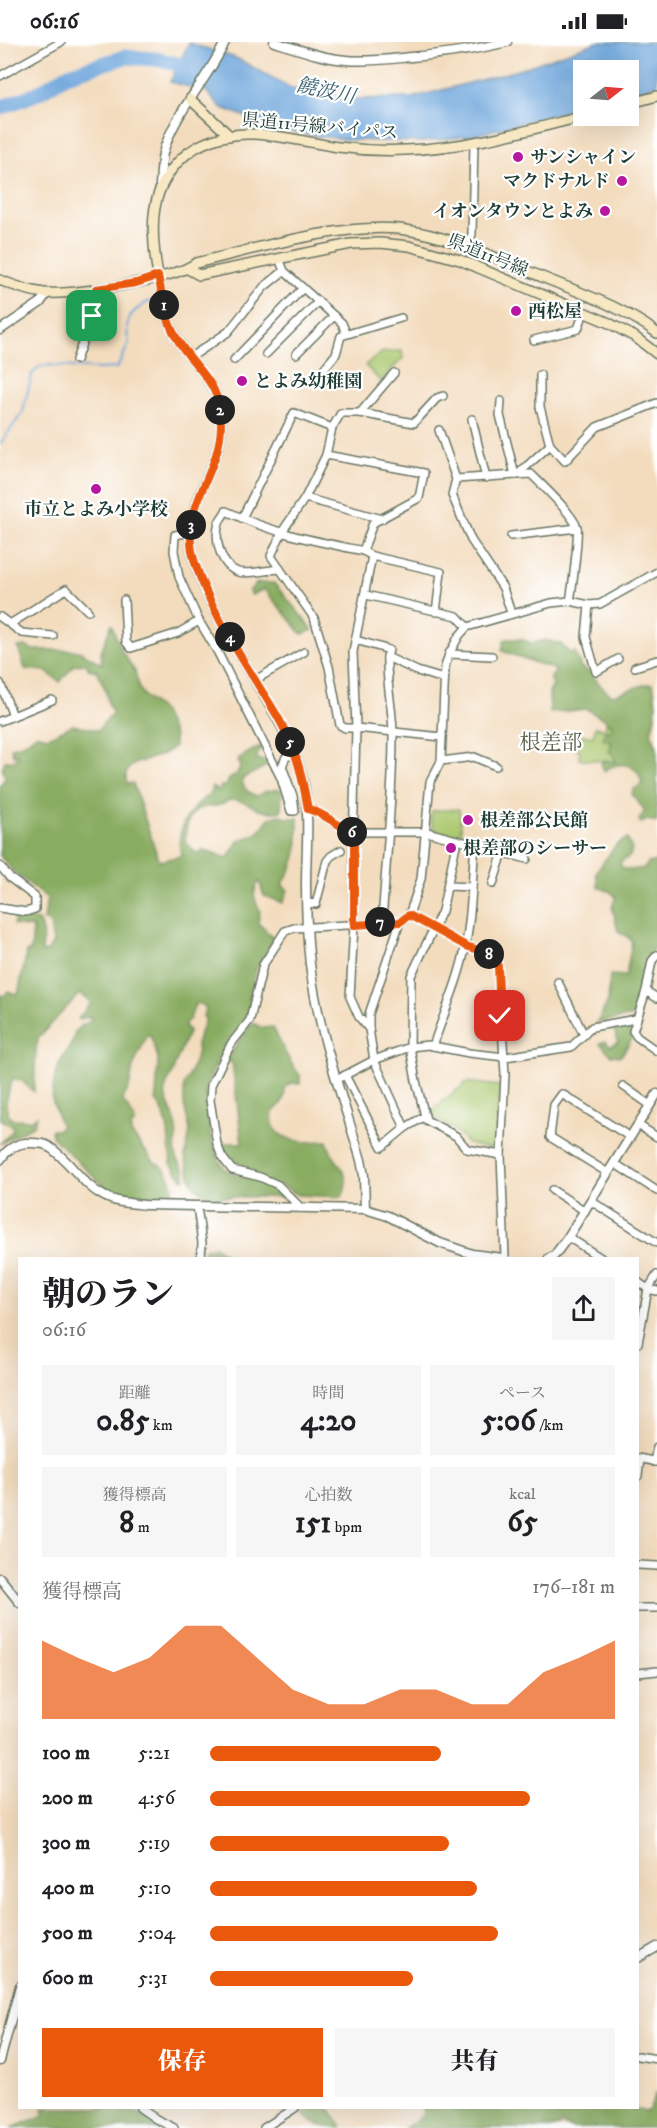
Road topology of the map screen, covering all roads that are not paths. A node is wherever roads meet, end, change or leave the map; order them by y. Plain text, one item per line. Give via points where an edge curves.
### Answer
1 (62, 42) edge
2 (274, 42) edge
3 (507, 42) edge
4 (224, 44) edge
5 (0, 76) edge
6 (192, 95) junction
7 (657, 96) edge
8 (639, 101) edge
9 (573, 119) edge
10 (230, 135) junction
11 (474, 143) junction
12 (160, 185) junction
13 (468, 247) junction
14 (279, 258) junction
15 (188, 269) junction
16 (284, 271) junction
17 (158, 276) junction
18 (0, 280) edge
19 (303, 288) junction
20 (96, 289) junction
21 (47, 293) junction
22 (318, 302) junction
23 (584, 312) junction
24 (334, 316) junction
25 (401, 318) dead end
26 (0, 330) edge
27 (346, 333) junction
28 (657, 333) edge
29 (534, 340) dead end
30 (266, 354) dead end
31 (296, 354) dead end
32 (657, 354) edge
33 (191, 357) junction
34 (76, 360) dead end
35 (234, 360) dead end
36 (322, 371) dead end
37 (394, 373) dead end
38 (540, 375) dead end
39 (443, 396) dead end
40 (501, 401) dead end
41 (657, 403) edge
42 (360, 413) junction
43 (472, 419) dead end
44 (332, 428) junction
45 (439, 430) dead end
46 (550, 445) junction
47 (326, 455) junction
48 (516, 475) junction
49 (486, 478) junction
50 (456, 479) junction
51 (305, 498) junction
52 (242, 518) junction
53 (382, 519) junction
54 (577, 528) junction
55 (190, 532) junction
56 (282, 532) junction
57 (511, 536) dead end
58 (363, 551) junction
59 (372, 556) junction
60 (280, 569) junction
61 (657, 572) edge
62 (366, 595) junction
63 (124, 600) dead end
64 (570, 601) junction
65 (589, 605) junction
66 (88, 611) dead end
67 (436, 612) junction
68 (511, 613) junction
69 (0, 617) edge
70 (199, 621) junction
71 (10, 624) junction
72 (467, 627) junction
73 (53, 636) dead end
74 (356, 640) junction
75 (304, 652) dead end
76 (449, 654) junction
77 (492, 656) dead end
78 (387, 657) junction
79 (618, 659) dead end
80 (657, 660) edge
81 (635, 667) dead end
82 (444, 679) junction
83 (255, 680) junction
84 (0, 682) edge
85 (52, 700) dead end
86 (13, 716) junction
87 (0, 722) edge
88 (356, 728) junction
89 (393, 733) junction
90 (442, 737) junction
91 (295, 754) junction
92 (441, 761) junction
93 (496, 766) dead end
94 (308, 809) junction
95 (354, 832) junction
96 (388, 832) junction
97 (427, 832) junction
98 (457, 840) junction
99 (475, 845) junction
100 (341, 850) dead end
101 (502, 852) junction
102 (527, 859) dead end
103 (0, 866) edge
104 (493, 884) dead end
105 (448, 886) junction
106 (472, 887) junction
107 (307, 903) junction
108 (0, 908) edge
109 (409, 915) junction
110 (382, 922) junction
111 (400, 922) junction
112 (354, 925) junction
113 (307, 928) junction
114 (434, 930) junction
115 (466, 946) junction
116 (657, 955) edge
117 (558, 982) dead end
118 (646, 991) junction
119 (657, 998) edge
120 (636, 1019) junction
121 (369, 1029) junction
122 (584, 1035) junction
123 (432, 1046) junction
124 (410, 1047) junction
125 (657, 1051) edge
126 (505, 1057) junction
127 (374, 1060) junction
128 (345, 1075) junction
129 (336, 1080) junction
130 (623, 1086) dead end
131 (657, 1094) edge
132 (650, 1105) junction
133 (425, 1116) junction
134 (638, 1125) junction
135 (405, 1128) junction
136 (630, 1137) junction
137 (657, 1137) edge
138 (501, 1155) junction
139 (0, 1161) edge
140 (614, 1163) junction
141 (608, 1173) junction
142 (552, 1190) dead end
143 (657, 1191) edge
144 (591, 1201) junction
145 (197, 1206) junction
146 (301, 1208) junction
147 (364, 1209) junction
148 (585, 1211) junction
149 (568, 1237) junction
150 (657, 1243) edge
151 (201, 1257) edge
152 (495, 1257) edge
153 (503, 1257) edge
154 (552, 1257) edge
155 (599, 1257) edge
156 (657, 1275) edge
157 (639, 1283) edge
158 (648, 1289) junction
159 (657, 1291) edge
160 (639, 1338) edge
161 (657, 1447) edge
162 (639, 1459) edge
163 (656, 1462) edge
164 (639, 1565) edge
165 (657, 1566) edge
166 (0, 1578) edge
167 (18, 1600) edge
168 (639, 1608) edge
169 (657, 1608) edge
170 (657, 1671) edge
171 (639, 1673) edge
172 (657, 1947) edge
173 (639, 1957) edge
174 (18, 1994) edge
175 (639, 2056) edge
176 (657, 2059) edge
177 (0, 2061) edge
178 (141, 2109) edge
179 (293, 2109) edge
180 (174, 2128) edge
181 (264, 2128) edge

1 - 5 street
2 - 3 street via 316,56 348,60 468,51
4 - 6 street
6 - 10 main road
6 - 12 street via 165,147
7 - 8 main road
9 - 11 main road, 県道11号線バイパス
10 - 11 main road, 県道11号線バイパス via 253,134 371,149
10 - 12 main road, 県道11号線バイパス via 193,149
11 - 13 street via 472,234
12 - 17 main road, 県道11号線バイパス via 153,230
13 - 15 main road, 県道11号線 via 411,231 362,229 196,262
13 - 28 main road, 県道11号線 via 605,303
14 - 15 main road, 県道11号線 via 199,274
14 - 16 street
14 - 23 main road, 県道11号線 via 351,244 409,246 437,252
15 - 17 main road, 県道11号線
16 - 19 street
16 - 33 street via 264,287 228,332
17 - 20 main road, 県道11号線
17 - 33 street via 171,328
18 - 21 main road, 県道11号線
19 - 22 street
19 - 35 street
20 - 21 main road, 県道11号線
20 - 34 street via 94,310
21 - 26 street via 40,303
22 - 24 street
22 - 30 street
23 - 29 street via 578,330
23 - 32 main road, 県道11号線 via 626,332
24 - 27 street
24 - 31 street
25 - 27 street
27 - 36 street
33 - 55 street via 213,388 221,423 217,452 195,505
37 - 42 street
38 - 46 street via 540,407
39 - 42 street via 414,423
40 - 48 street via 500,415
41 - 46 street via 597,426 565,461
42 - 44 street via 341,413
43 - 49 street
44 - 47 street
44 - 52 street via 294,413
45 - 50 street
46 - 48 street
47 - 51 street
47 - 53 street via 424,473 418,498
48 - 49 street
48 - 54 street via 531,474 555,497
49 - 50 street
50 - 68 street via 452,495 459,513 471,540 503,588
51 - 53 street
51 - 56 street
52 - 56 street
52 - 60 street via 226,511 219,522 220,553 228,565 236,572
53 - 58 street via 373,523
54 - 57 street
54 - 64 street
55 - 70 street via 175,535 174,551 179,577
55 - 83 street via 201,581
56 - 58 street
56 - 60 street via 271,556
58 - 59 street
59 - 62 street
59 - 67 street via 441,572
60 - 88 street via 314,618 329,667 340,725 345,729
61 - 65 street via 600,604
62 - 67 street
62 - 74 street
63 - 70 street via 126,642 131,648 178,633
64 - 65 street
64 - 68 street
65 - 79 street via 586,637 596,672
66 - 71 street via 66,589
67 - 72 street via 457,616
68 - 72 street
69 - 71 street
70 - 91 street via 281,778 291,812 295,811 293,796 282,766 286,757
71 - 73 street via 22,633
72 - 76 street
74 - 78 street via 389,650
74 - 88 street
75 - 83 street
76 - 77 street
76 - 82 street
78 - 82 street
78 - 89 street
80 - 81 street
82 - 90 street
83 - 91 street
84 - 86 street
85 - 86 street
86 - 87 street
88 - 89 street
88 - 95 street
89 - 90 street
89 - 96 street
90 - 92 street
91 - 94 street
92 - 93 street via 474,757
92 - 97 street via 430,782
94 - 95 street
94 - 107 street
95 - 96 street
95 - 112 street
96 - 97 street
96 - 110 street
97 - 98 street
97 - 109 street via 421,879
98 - 99 street
98 - 105 street
99 - 101 street
99 - 106 street
100 - 107 street via 327,861 316,904
101 - 102 street
101 - 104 street
103 - 108 street via 36,897 35,909 26,912
105 - 106 street
105 - 114 street
106 - 115 street
107 - 113 street
109 - 111 street
109 - 114 street
110 - 111 street
110 - 112 street
111 - 121 street via 369,1014
112 - 113 street
112 - 121 street via 350,997
113 - 129 street via 315,998
113 - 146 street via 285,931 263,965 250,1020 231,1044 211,1085 210,1100 217,1144 232,1170 278,1185
114 - 115 street
114 - 124 street via 411,976
115 - 123 street
115 - 126 street via 491,954 498,966
116 - 118 street via 652,961
117 - 122 street
118 - 119 street
118 - 120 street
120 - 122 street via 592,1027
120 - 125 street via 633,1031 637,1038
121 - 127 street
122 - 126 street via 571,1047
123 - 124 street
123 - 126 street
124 - 127 street
124 - 133 street
126 - 138 street
127 - 128 street
127 - 135 street
128 - 129 street
128 - 135 street via 382,1147
129 - 147 street via 361,1160
130 - 132 street
131 - 132 street
132 - 134 street
133 - 135 street
133 - 138 street via 456,1136 467,1149
134 - 136 street
134 - 137 street
136 - 140 street
136 - 141 street via 562,1094 554,1105 550,1137
138 - 153 street
139 - 145 street via 8,1150 36,1142 48,1146 104,1197 144,1204
140 - 141 street
140 - 143 street
141 - 144 street
142 - 148 street
144 - 148 street
144 - 150 street
145 - 146 street
145 - 151 street
146 - 147 street
147 - 152 street via 388,1216 440,1243
148 - 149 street
149 - 154 street
149 - 155 street
156 - 158 street
157 - 158 street
158 - 159 street
158 - 160 street
161 - 163 street
162 - 163 street
164 - 165 street
166 - 167 street
168 - 169 street
170 - 171 street
172 - 173 street
174 - 177 street
175 - 176 street
178 - 180 street
179 - 181 street

